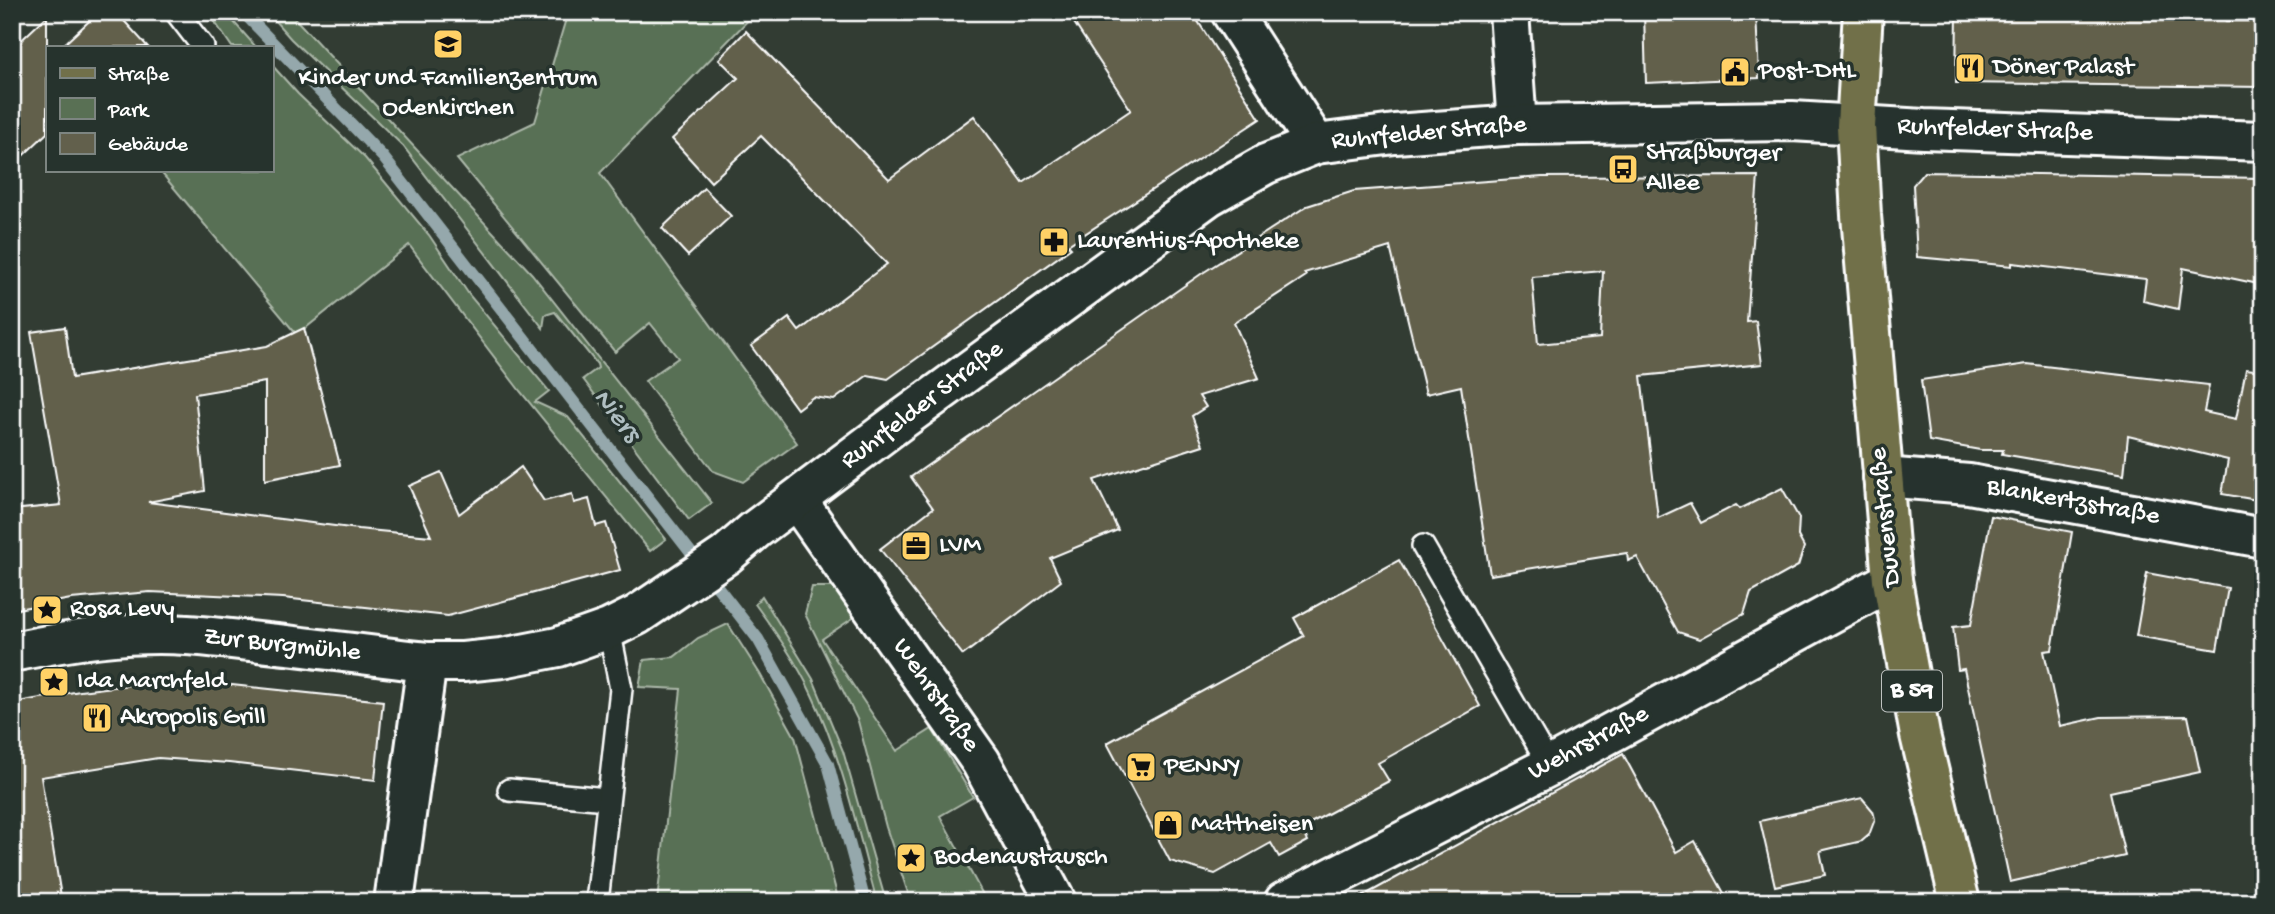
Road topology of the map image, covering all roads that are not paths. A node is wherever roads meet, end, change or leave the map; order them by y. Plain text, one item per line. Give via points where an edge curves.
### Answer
1 (176, 12) edge
2 (1231, 12) edge
3 (1508, 12) edge
4 (1863, 12) edge
5 (202, 46) edge
6 (1517, 125) junction
7 (1856, 126) junction
8 (2263, 141) edge
9 (1316, 144) junction
10 (1883, 477) junction
11 (797, 500) junction
12 (2263, 538) edge
13 (1423, 546) dead end
14 (726, 555) joint
15 (1892, 580) junction
16 (609, 629) junction
17 (12, 652) edge
18 (427, 662) junction
19 (1549, 766) junction
20 (509, 790) dead end
21 (607, 799) junction
22 (394, 902) edge
23 (597, 902) edge
24 (1056, 902) edge
25 (1284, 902) edge
26 (1960, 902) edge

1 - 5 lane
2 - 9 main road
3 - 6 main road
4 - 7 main road, B 59
6 - 7 main road, Ruhrfelder Straße via 1792,121
6 - 9 main road, Ruhrfelder Straße
7 - 8 main road, Ruhrfelder Straße
7 - 10 main road, Duvenstraße / B 59
9 - 11 main road, Ruhrfelder Straße via 1266,164 1209,196
10 - 12 main road, Blankertzstraße via 1969,484
10 - 15 main road, Duvenstraße / B 59
11 - 14 main road, Ruhrfelder Straße
11 - 24 main road, Wehrstraße via 981,761
13 - 19 lane
14 - 16 main road, Zur Burgmühle
15 - 19 main road, Wehrstraße
15 - 26 main road, Duvenstraße / B 59 via 1920,735
16 - 18 main road, Zur Burgmühle via 532,652
16 - 21 lane via 621,689
17 - 18 main road, Zur Burgmühle via 124,635 186,635
18 - 22 main road
19 - 25 main road, Wehrstraße
20 - 21 lane
21 - 23 lane

